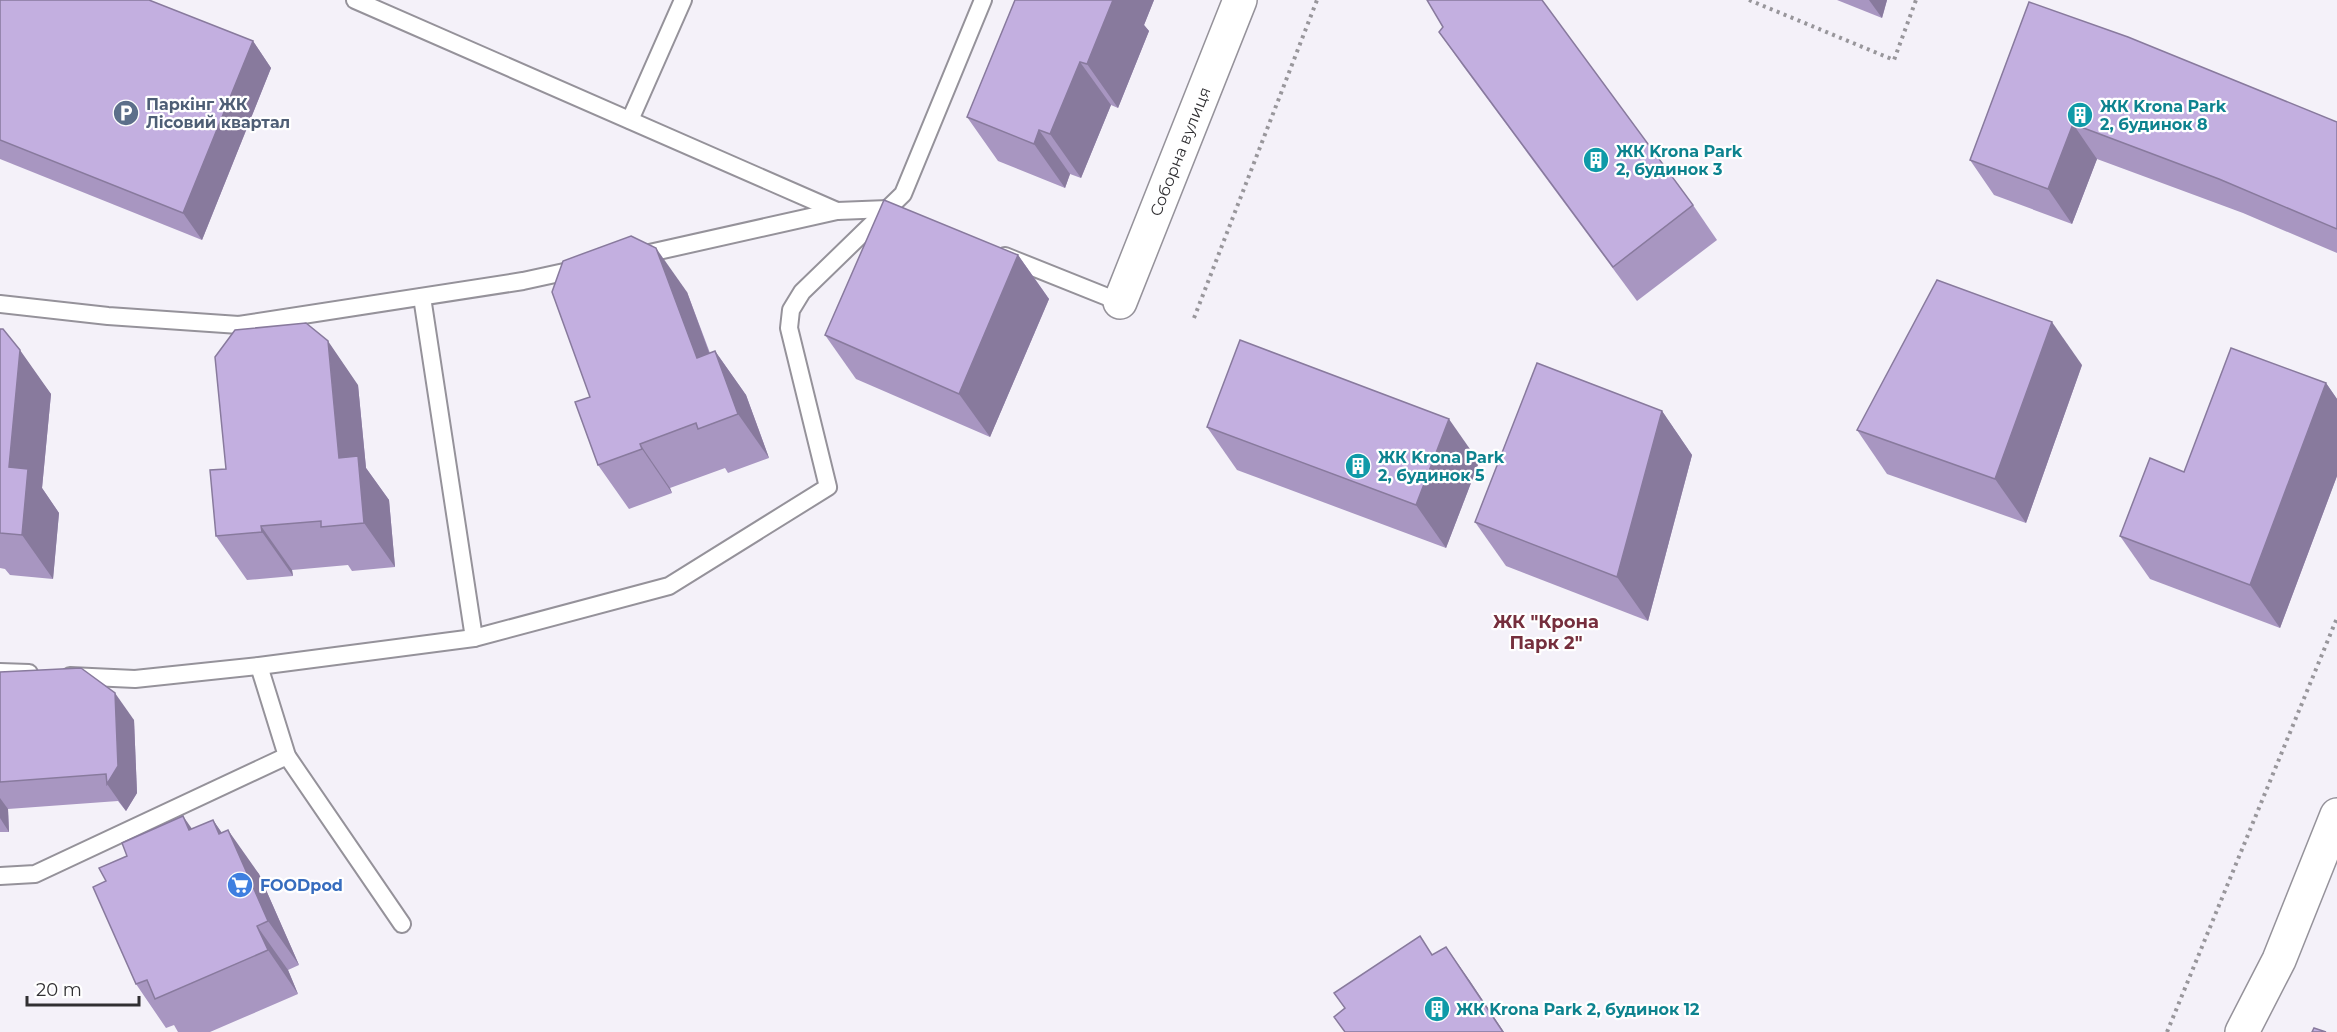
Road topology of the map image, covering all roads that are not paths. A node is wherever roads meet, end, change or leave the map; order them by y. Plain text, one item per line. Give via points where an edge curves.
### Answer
1 (355, 0) edge
2 (683, 0) edge
3 (983, 0) edge
4 (1240, 0) edge
5 (630, 120) junction
6 (888, 209) junction
7 (837, 211) junction
8 (909, 218) edge
9 (995, 252) edge
10 (616, 260) edge
11 (593, 266) edge
12 (422, 297) junction
13 (1120, 302) joint
14 (0, 304) edge
15 (474, 638) junction
16 (259, 666) junction
17 (0, 672) edge
18 (287, 756) junction
19 (2337, 815) edge
20 (0, 876) edge
21 (402, 924) dead end
22 (2242, 1032) edge

1 - 5 lane
2 - 5 lane
3 - 6 lane via 903,194
4 - 13 street, Соборна вулиця
5 - 7 lane
6 - 7 lane
6 - 8 lane
6 - 15 lane via 802,292 791,310 789,328 828,487 669,586
7 - 10 lane
9 - 13 lane
11 - 12 lane
12 - 14 lane via 239,325
12 - 15 lane
15 - 16 lane
16 - 17 lane via 135,679
16 - 18 lane
18 - 20 lane via 34,874
18 - 21 lane
19 - 22 street via 2279,960

